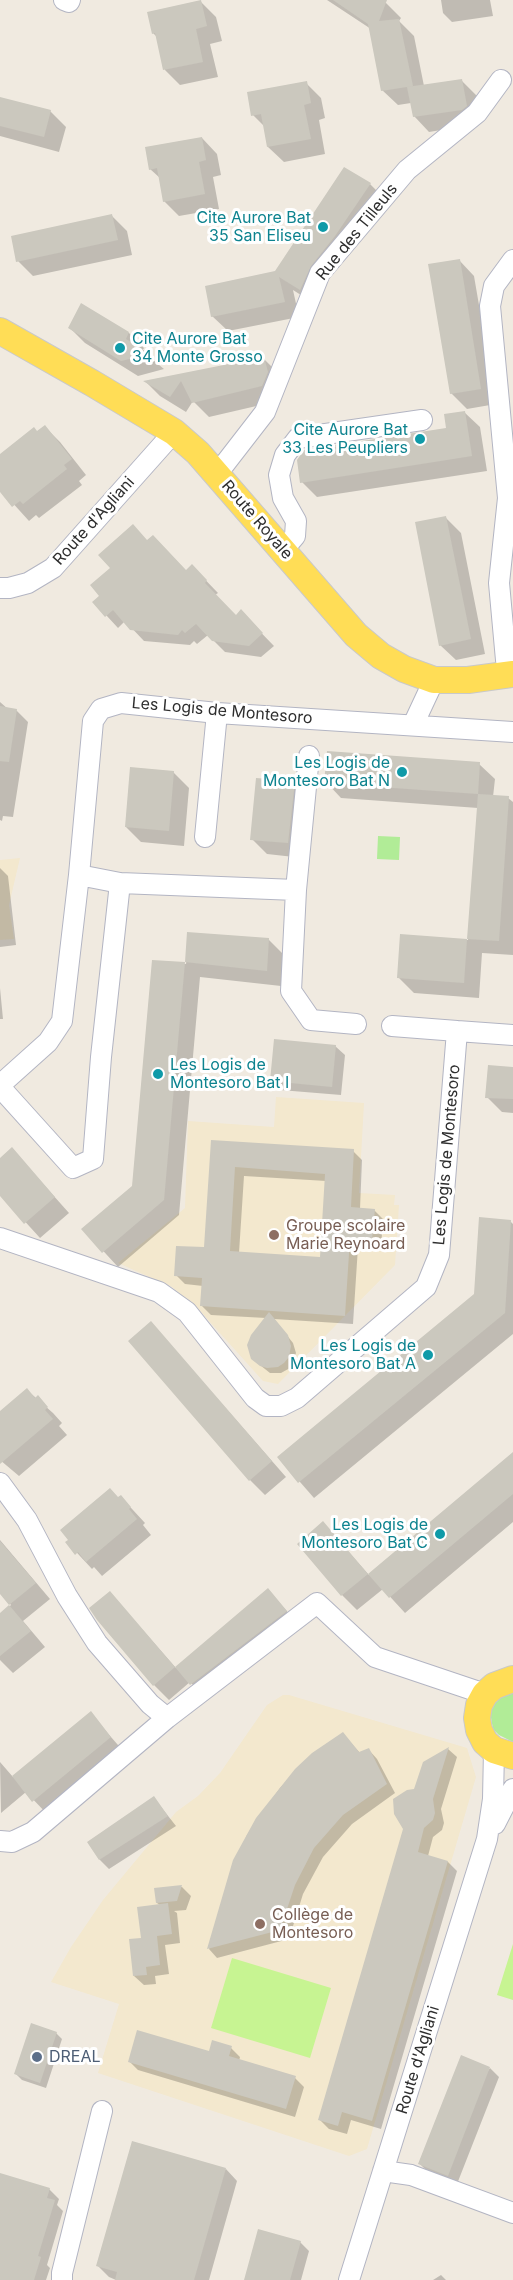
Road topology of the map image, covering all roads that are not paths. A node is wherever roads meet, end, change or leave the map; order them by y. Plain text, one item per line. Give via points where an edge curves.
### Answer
1 (64, 0) edge
2 (70, 0) edge
3 (501, 80) dead end
4 (513, 260) edge
5 (0, 331) edge
6 (422, 420) dead end
7 (174, 432) junction
8 (217, 474) junction
9 (283, 550) junction
10 (0, 588) edge
11 (512, 674) edge
12 (434, 680) junction
13 (217, 713) junction
14 (413, 724) junction
15 (513, 732) edge
16 (309, 756) dead end
17 (205, 837) dead end
18 (80, 875) junction
19 (120, 883) junction
20 (296, 890) junction
21 (356, 1024) dead end
22 (392, 1026) dead end
23 (457, 1031) junction
24 (513, 1035) edge
25 (0, 1086) edge
26 (0, 1238) edge
27 (0, 1483) edge
28 (513, 1679) edge
29 (485, 1694) junction
30 (167, 1718) junction
31 (504, 1753) edge
32 (513, 1789) edge
33 (487, 1839) junction
34 (0, 1841) edge
35 (102, 2111) dead end
36 (383, 2171) junction
37 (513, 2213) edge
38 (62, 2280) edge
39 (349, 2280) edge

1 - 2 street
3 - 8 street, Rue des Tilleuls via 477,113 407,170 320,273 265,412
4 - 11 street via 494,286 490,306 507,498 499,584 506,660
5 - 7 main road, Route Royale
6 - 9 street via 298,438 285,455 279,475 284,498 296,521 295,536
7 - 8 main road, Route Royale
7 - 10 street, Route d'Agliani via 53,568 28,583
8 - 9 main road, Route Royale
9 - 12 main road, Route Royale via 364,642 404,669
11 - 12 main road, Route Royale
12 - 14 street
13 - 14 street, Les Logis de Montesoro
13 - 17 street
13 - 18 street, Les Logis de Montesoro via 121,703 101,709 93,721
14 - 15 street, Les Logis de Montesoro
16 - 20 street
18 - 19 street
18 - 25 street, Les Logis de Montesoro via 62,1021 48,1042
19 - 20 street
19 - 25 street, Les Logis de Montesoro via 93,1159 73,1168
20 - 21 street via 291,991 311,1020
22 - 23 street
23 - 24 street
23 - 26 street, Les Logis de Montesoro via 439,1255 426,1287 297,1398 281,1406 266,1406 255,1398 187,1312 159,1292
27 - 30 street via 27,1520 97,1643
28 - 29 main road
29 - 30 street via 375,1657 317,1603
29 - 31 main road via 479,1705 479,1730 485,1742
30 - 34 street via 33,1832 12,1842
31 - 33 street, Route d'Agliani
32 - 33 street, Route d'Agliani
33 - 36 street, Route d'Agliani
35 - 38 street
36 - 37 street via 411,2175
36 - 39 street, Route d'Agliani

